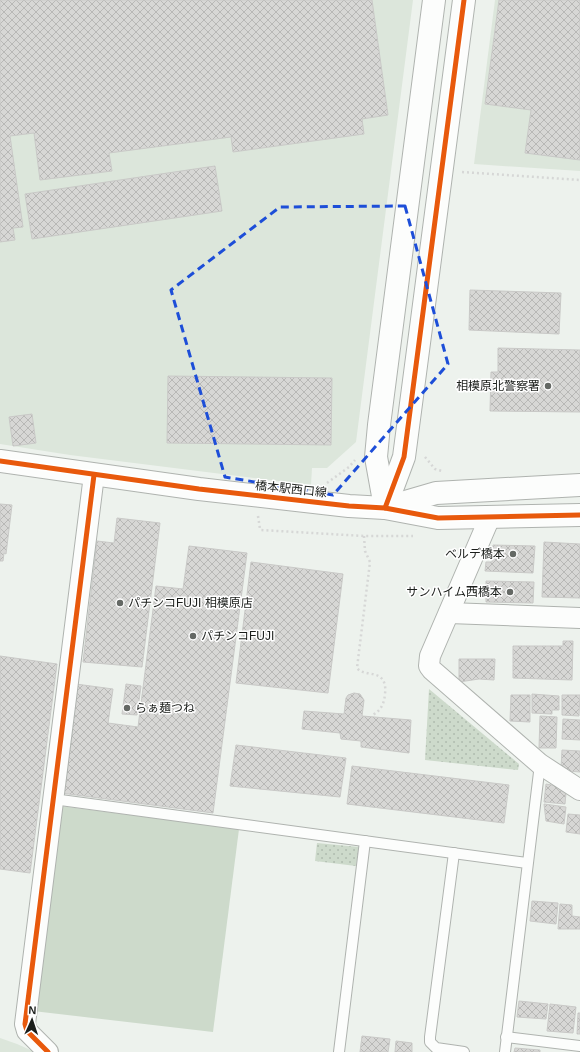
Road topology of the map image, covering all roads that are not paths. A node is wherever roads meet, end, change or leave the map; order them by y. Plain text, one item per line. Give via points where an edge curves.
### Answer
1 (434, 0) edge
2 (464, 0) edge
3 (0, 461) edge
4 (94, 475) junction
5 (580, 485) edge
6 (385, 508) junction
7 (580, 515) edge
8 (490, 517) junction
9 (449, 613) junction
10 (580, 618) edge
11 (540, 764) junction
12 (580, 790) edge
13 (53, 799) junction
14 (365, 841) junction
15 (454, 853) junction
16 (527, 864) junction
17 (506, 1037) junction
18 (580, 1046) edge
19 (48, 1052) edge
20 (338, 1052) edge
21 (464, 1052) edge
22 (505, 1052) edge

1 - 6 street via 376,456
2 - 6 street via 404,457
3 - 4 street, 橋本駅西口線
4 - 6 street, 橋本駅西口線 via 214,491
4 - 13 street
5 - 6 street, 橋本駅西口線 via 436,493
6 - 8 street, 橋本駅西口線 via 438,518
7 - 8 street, 橋本駅西口線
8 - 9 street
9 - 10 street
9 - 11 street via 430,656 429,666
11 - 12 street
11 - 16 lane
13 - 14 lane
13 - 19 street via 25,1024 27,1031
14 - 15 lane
14 - 20 lane
15 - 16 lane
15 - 21 lane via 430,1042 436,1048
16 - 17 lane
17 - 18 lane
17 - 22 lane

